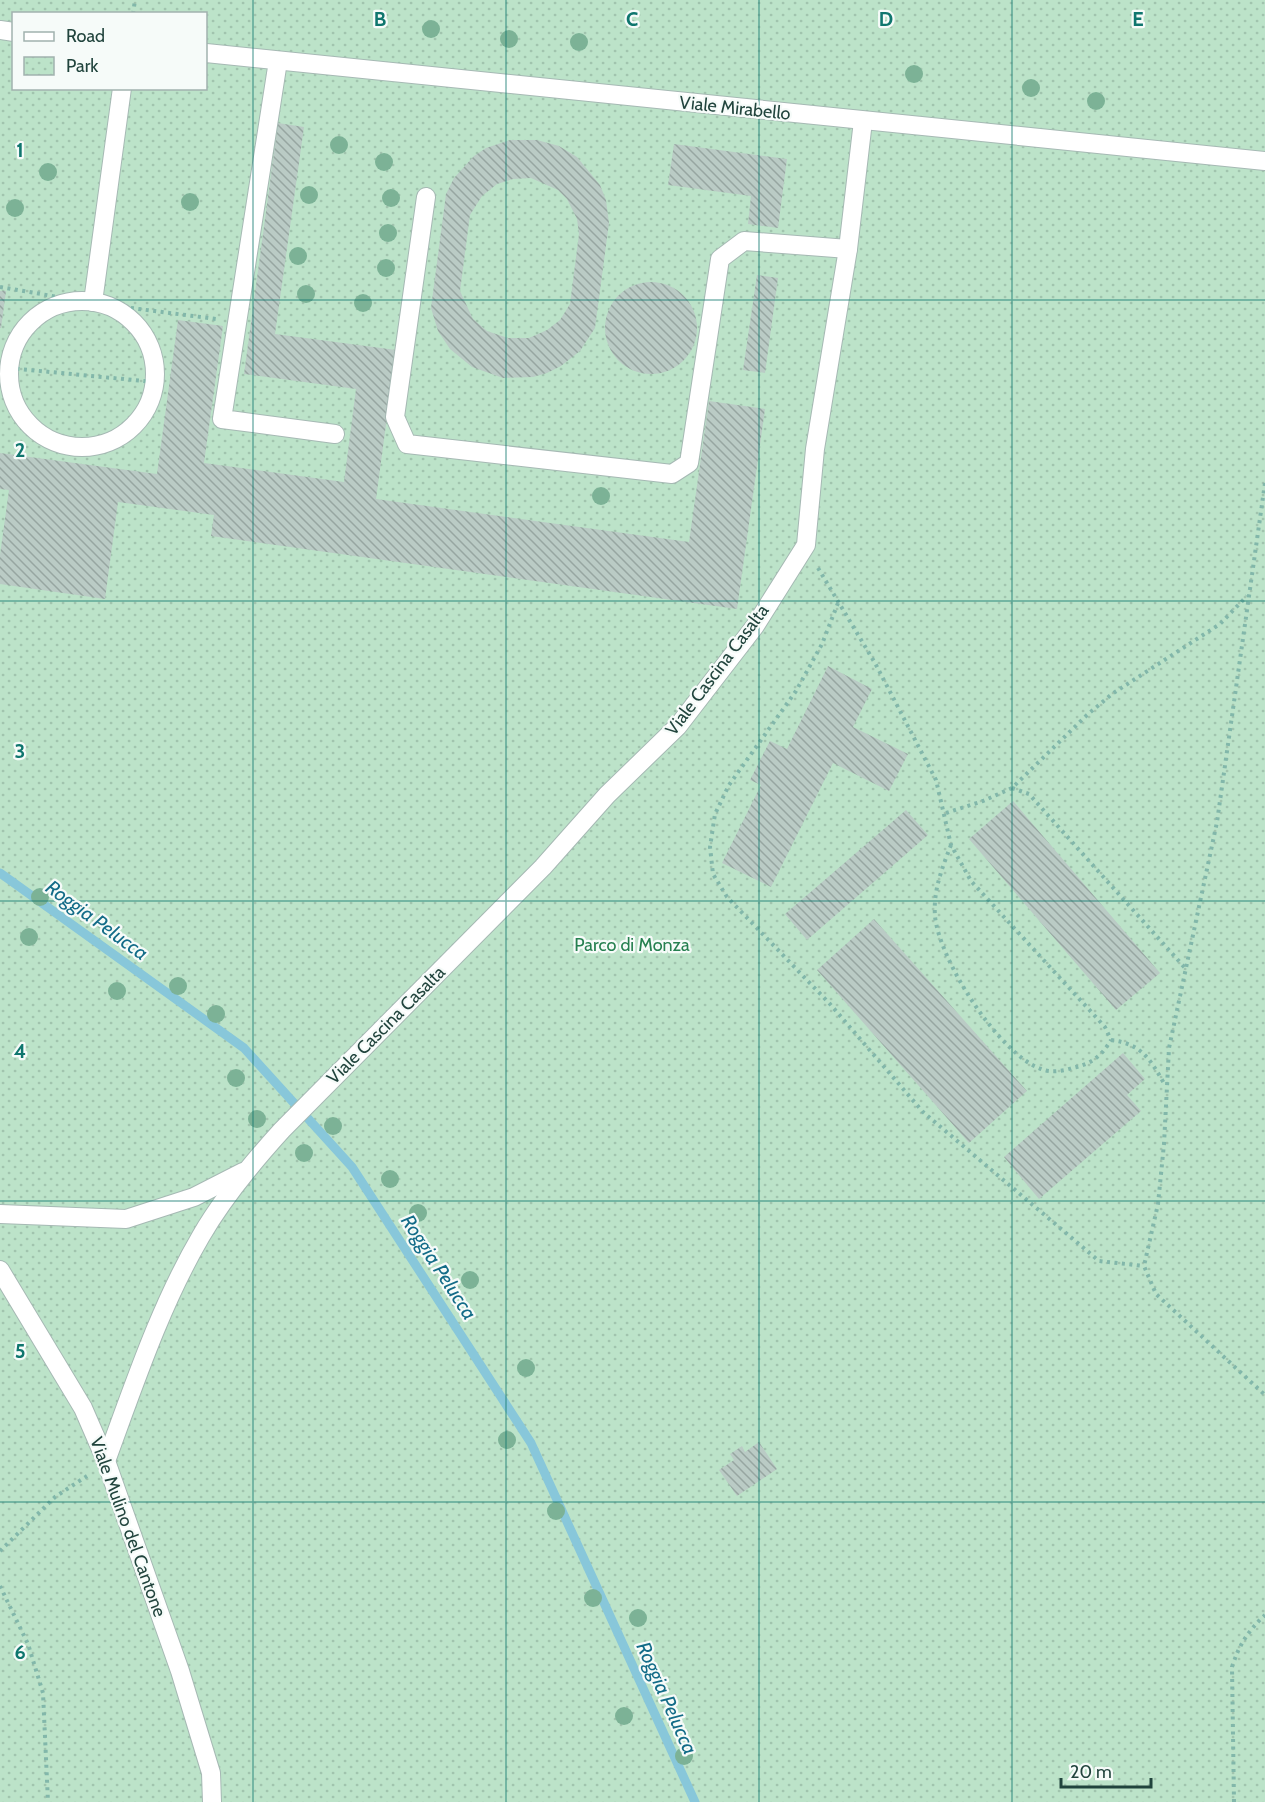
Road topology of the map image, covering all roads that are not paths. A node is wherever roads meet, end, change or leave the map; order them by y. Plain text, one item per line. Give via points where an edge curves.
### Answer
1 (207, 53) edge
2 (278, 61) junction
3 (122, 90) edge
4 (863, 121) junction
5 (1265, 161) edge
6 (426, 197) dead end
7 (848, 249) junction
8 (93, 302) junction
9 (334, 434) dead end
10 (245, 1172) junction
11 (0, 1214) edge
12 (0, 1270) edge
13 (106, 1461) junction
14 (212, 1802) edge

1 - 2 lane, Viale Mirabello
2 - 4 lane, Viale Mirabello
2 - 9 lane via 222,419
3 - 8 lane
4 - 5 lane, Viale Mirabello
4 - 7 lane, Viale Cascina Casalta
6 - 7 lane via 395,417 408,444 672,474 689,463 720,259 744,241
7 - 10 lane, Viale Cascina Casalta via 816,449 806,545 754,626 678,726
8 - 8 lane via 119,311 140,330 153,356 154,382 150,400 133,427 106,444 74,447 44,437 21,415 11,393 9,368 11,354 26,327 50,308
10 - 11 lane, Viale Cascina Casalta via 194,1197 126,1219
10 - 13 lane, Viale Cascina Casalta via 201,1236 170,1296
12 - 13 lane, Viale Mulino del Cantone via 83,1408
13 - 14 lane, Viale Mulino del Cantone via 180,1671 211,1773

